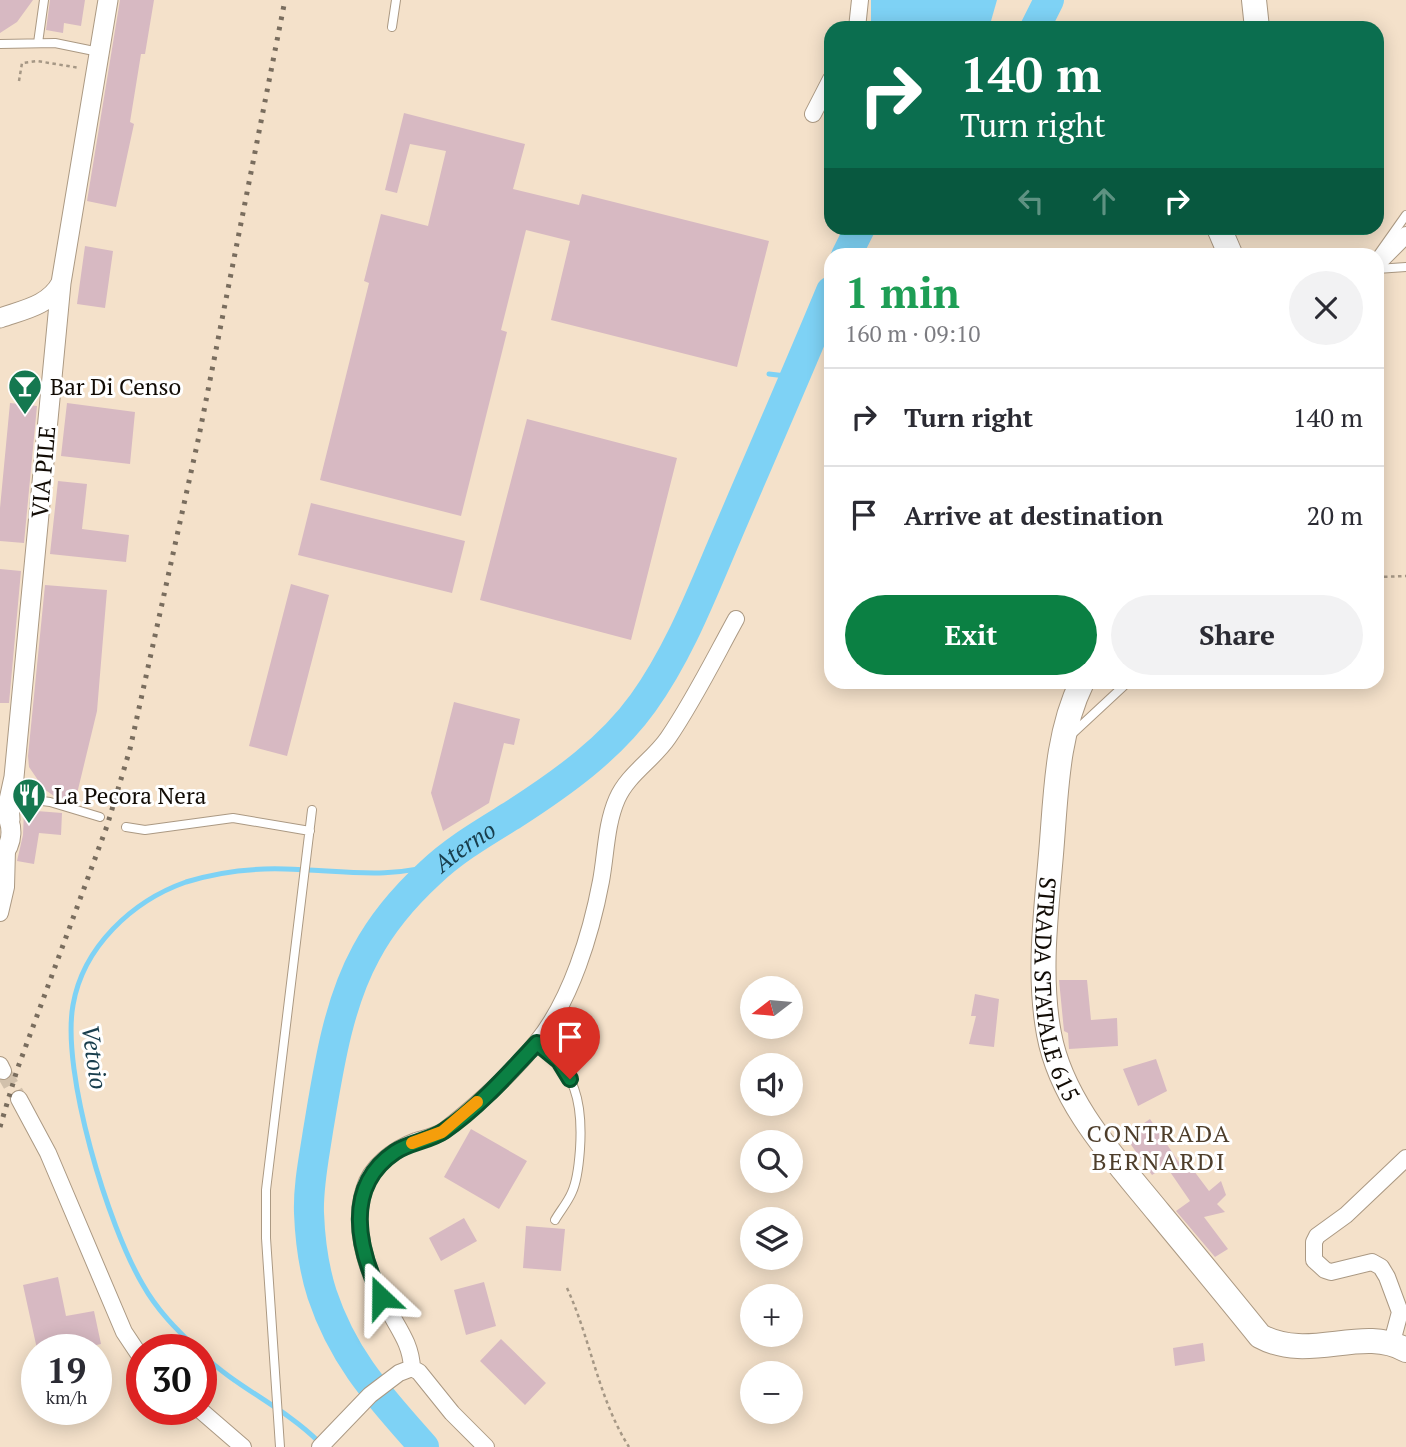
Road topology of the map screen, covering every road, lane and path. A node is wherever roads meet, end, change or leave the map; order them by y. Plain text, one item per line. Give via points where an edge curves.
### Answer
1 (44, 0) edge
2 (108, 0) edge
3 (396, 0) edge
4 (860, 0) edge
5 (1254, 0) edge
6 (858, 21) edge
7 (1256, 21) edge
8 (392, 27) dead end
9 (38, 43) junction
10 (0, 44) edge
11 (98, 61) junction
12 (19, 81) dead end
13 (824, 93) edge
14 (813, 114) dead end
15 (1406, 215) edge
16 (1406, 235) edge
17 (1383, 248) edge
18 (1384, 259) edge
19 (1384, 266) edge
20 (1406, 267) edge
21 (61, 283) junction
22 (20, 311) junction
23 (0, 317) edge
24 (55, 338) junction
25 (1406, 576) edge
26 (1384, 577) edge
27 (736, 619) dead end
28 (1079, 689) edge
29 (1121, 689) edge
30 (1063, 743) junction
31 (7, 807) edge
32 (313, 810) dead end
33 (100, 817) dead end
34 (125, 827) dead end
35 (310, 831) junction
36 (4, 853) edge
37 (0, 914) edge
38 (537, 1043) junction
39 (19, 1099) tunnel mouth
40 (1406, 1158) edge
41 (555, 1220) dead end
42 (568, 1287) dead end
43 (126, 1335) edge
44 (1399, 1346) edge
45 (412, 1368) junction
46 (217, 1425) edge
47 (324, 1442) edge
48 (243, 1447) edge
49 (280, 1447) edge
50 (486, 1447) edge
51 (629, 1447) edge

1 - 9 lane
2 - 11 street, VIA PILE
3 - 8 lane
4 - 6 street
5 - 7 main road
9 - 10 lane
9 - 11 lane via 55,43
11 - 12 path via 22,63
11 - 21 street, VIA PILE
13 - 14 street
15 - 17 lane
16 - 18 street
19 - 20 lane
21 - 22 street via 48,299
21 - 24 street, VIA PILE
22 - 23 street
22 - 24 street via 45,314
24 - 31 street, VIA PILE via 14,778
25 - 26 path
27 - 38 street via 668,738 617,800 583,950 554,1017
28 - 30 main road, STRADA STATALE 615
29 - 30 lane
30 - 44 main road, STRADA STATALE 615 via 1044,939 1046,1011 1057,1063 1075,1102 1112,1155 1261,1336 1299,1348 1342,1342
31 - 33 lane via 50,803
31 - 36 street, VIA PILE via 11,835
32 - 35 lane
34 - 35 lane via 145,830 233,818
35 - 49 lane via 266,1190
36 - 37 street via 6,887
38 - 41 lane via 559,1061 580,1106 575,1181
38 - 45 street via 446,1130 408,1144 385,1160 364,1188 364,1252 381,1297 407,1340
39 - 43 street via 48,1153
40 - 44 street via 1317,1236 1312,1250 1314,1261 1332,1272 1372,1262 1381,1267 1401,1312
42 - 51 path via 613,1420
45 - 47 street via 370,1395
45 - 50 street
46 - 48 street

